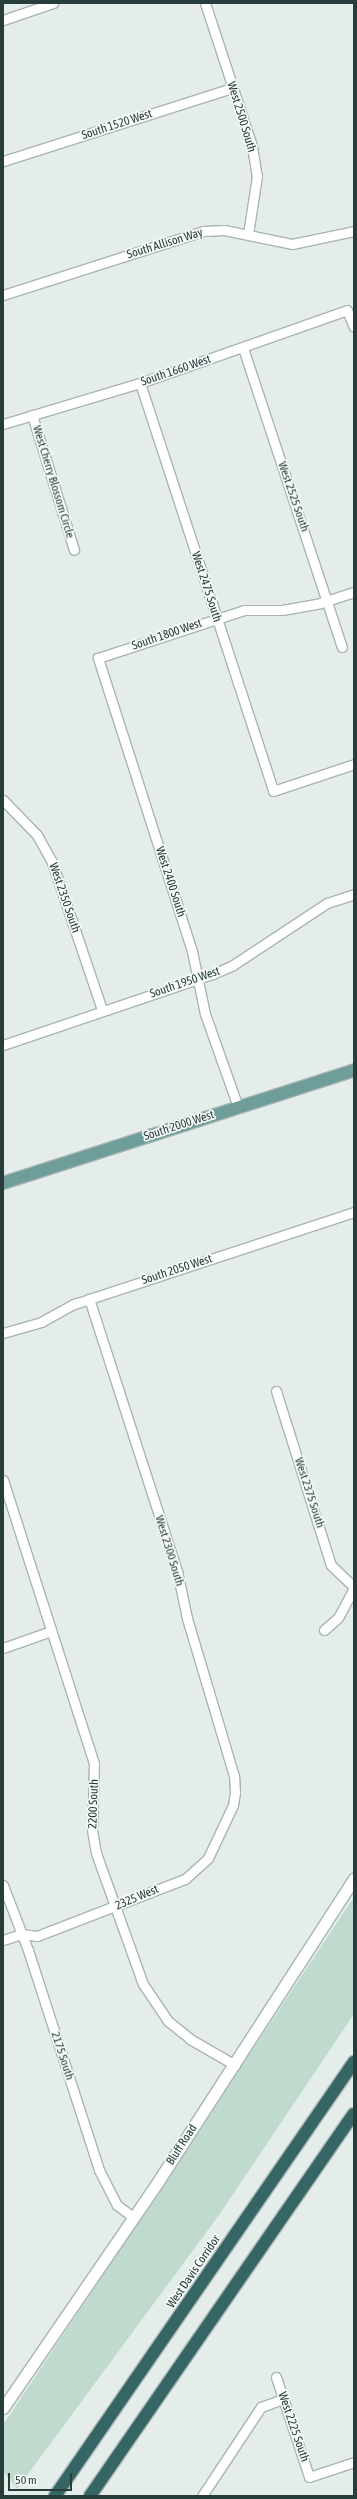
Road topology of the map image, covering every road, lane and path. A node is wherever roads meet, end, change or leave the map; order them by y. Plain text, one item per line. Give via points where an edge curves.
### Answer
1 (53, 3) edge
2 (204, 3) edge
3 (4, 17) edge
4 (232, 88) junction
5 (3, 161) edge
6 (354, 231) edge
7 (248, 234) junction
8 (3, 295) edge
9 (354, 327) edge
10 (243, 348) junction
11 (140, 383) junction
12 (32, 415) junction
13 (3, 424) edge
14 (74, 550) dead end
15 (354, 592) edge
16 (328, 601) junction
17 (216, 618) junction
18 (342, 647) dead end
19 (98, 658) joint
20 (354, 764) edge
21 (3, 800) edge
22 (354, 894) edge
23 (199, 980) junction
24 (102, 1010) junction
25 (3, 1045) edge
26 (354, 1070) edge
27 (238, 1107) junction
28 (3, 1183) edge
29 (354, 1212) edge
30 (89, 1299) junction
31 (3, 1333) edge
32 (276, 1391) dead end
33 (3, 1480) edge
34 (354, 1588) edge
35 (324, 1630) dead end
36 (51, 1631) junction
37 (3, 1648) edge
38 (233, 1805) joint
39 (354, 1878) edge
40 (3, 1885) edge
41 (117, 1907) junction
42 (21, 1934) junction
43 (3, 1940) edge
44 (354, 2062) edge
45 (235, 2065) junction
46 (354, 2114) edge
47 (134, 2218) junction
48 (276, 2377) dead end
49 (284, 2399) junction
50 (3, 2408) edge
51 (354, 2462) edge
52 (55, 2496) edge
53 (90, 2496) edge
54 (202, 2496) edge

1 - 3 street
2 - 4 street, West 2500 South
4 - 5 street, South 1520 West
4 - 7 street, West 2500 South via 252,146 257,176
6 - 7 street, South Allison Way via 292,244
7 - 8 street, South Allison Way via 203,231
9 - 10 street, South 1660 West via 347,310
10 - 11 street, South 1660 West
10 - 16 street, West 2525 South
11 - 12 street, South 1660 West
11 - 17 street, West 2475 South
12 - 13 street, South 1660 West
12 - 14 street, West Cherry Blossom Circle
15 - 16 street, South 1800 West
16 - 17 street, South 1800 West via 282,610 244,610
16 - 18 street, West 2525 South
17 - 19 street, South 1800 West
17 - 20 street, West 2475 South via 273,791
19 - 23 street, West 2400 South
21 - 24 street, West 2350 South via 37,835 52,862
22 - 23 street, South 1950 West via 327,903 233,965
23 - 24 street, South 1950 West
23 - 27 street, West 2400 South via 205,1014
24 - 25 street, South 1950 West
26 - 27 main road, South 2000 West
27 - 28 main road, South 2000 West
29 - 30 street, South 2050 West
30 - 31 street, South 2050 West via 41,1322
30 - 38 street, West 2300 South via 177,1571 186,1618 234,1776
32 - 34 street, West 2375 South via 331,1565
33 - 36 street, 2200 South
34 - 35 street via 338,1618
36 - 37 street
36 - 41 street, 2200 South via 94,1763 92,1830
38 - 41 street, 2325 West via 200,1869 185,1879
39 - 45 street, Bluff Road
40 - 42 street, 2175 South
41 - 42 street, 2325 West via 37,1936
41 - 45 street, 2200 South via 143,1984 153,2003 190,2039
42 - 43 street, 2325 West
42 - 47 street, 2175 South via 99,2170 117,2205
44 - 52 highway, West Davis Corridor
45 - 47 street, Bluff Road
46 - 53 highway
47 - 50 street, Bluff Road
48 - 49 street, West 2225 South
49 - 51 street, West 2225 South via 310,2476
49 - 54 street via 261,2407

